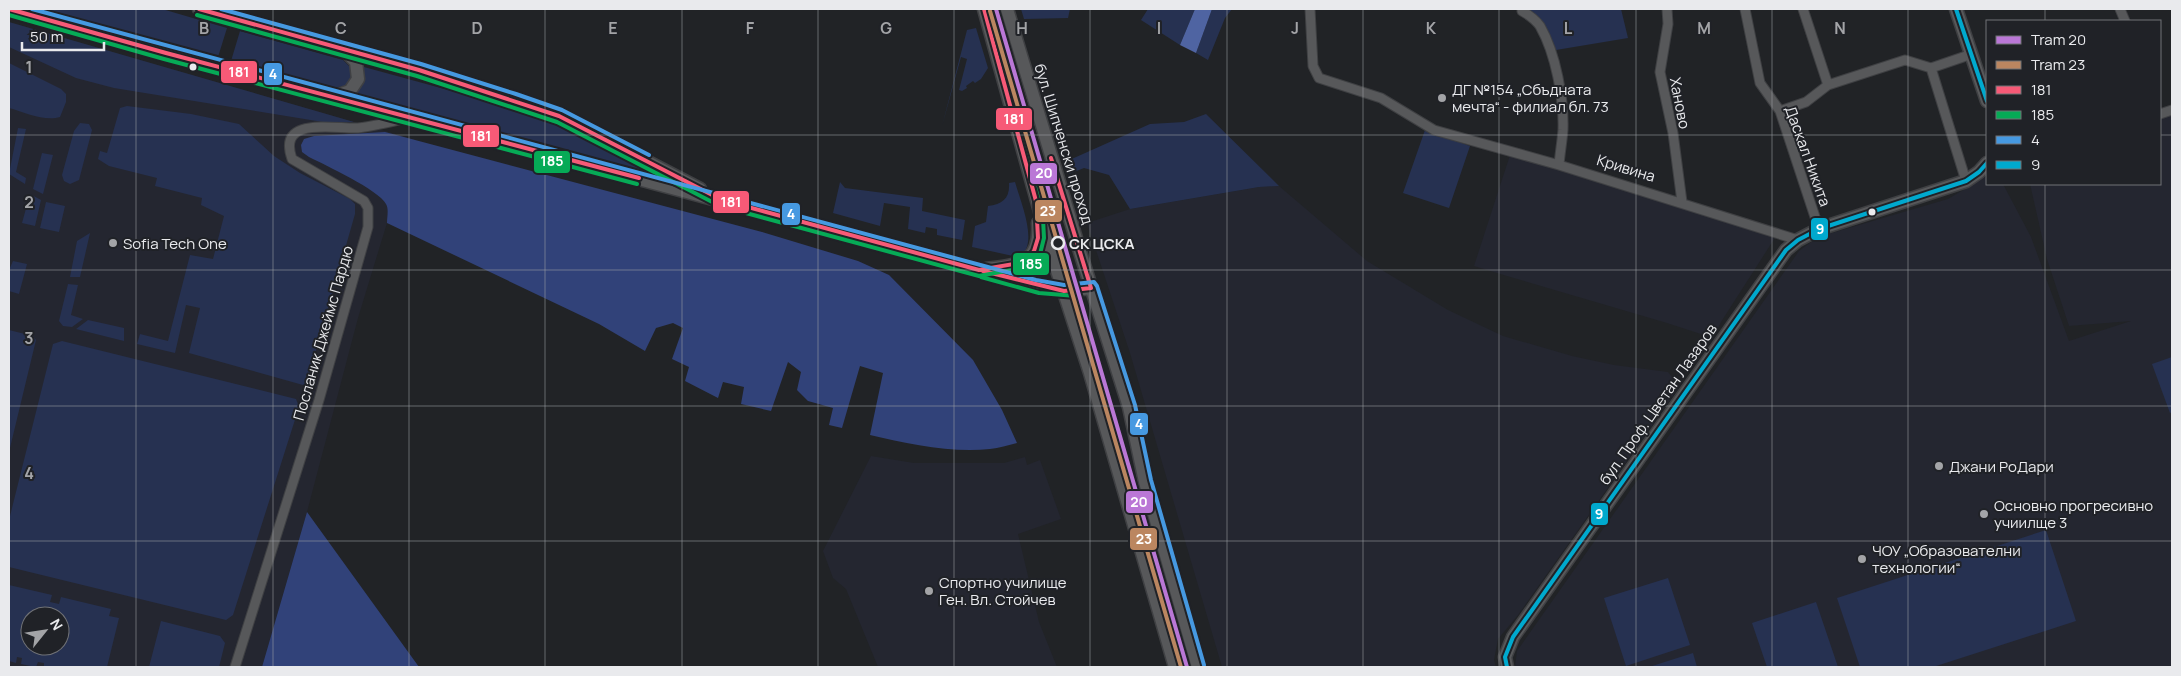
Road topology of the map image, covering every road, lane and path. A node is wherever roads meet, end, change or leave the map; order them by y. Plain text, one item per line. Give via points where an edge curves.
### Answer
1 (9, 9) edge
2 (200, 9) edge
3 (984, 9) edge
4 (1007, 9) edge
5 (1310, 9) edge
6 (1533, 9) edge
7 (1667, 9) edge
8 (1745, 9) edge
9 (1803, 9) edge
10 (1956, 9) edge
11 (1521, 10) edge
12 (342, 49) junction
13 (1972, 54) junction
14 (1931, 68) junction
15 (1828, 85) junction
16 (330, 97) junction
17 (1986, 98) edge
18 (1780, 111) junction
19 (385, 118) junction
20 (1986, 164) edge
21 (1559, 165) junction
22 (1966, 182) junction
23 (722, 200) junction
24 (1036, 201) junction
25 (1682, 202) junction
26 (1820, 229) junction
27 (1798, 240) junction
28 (979, 270) junction
29 (1091, 288) junction
30 (1064, 291) junction
31 (235, 667) edge
32 (1175, 667) edge
33 (1198, 667) edge
34 (1506, 667) edge

1 - 16 main road
2 - 12 main road
3 - 24 main road
4 - 29 main road, бул. Шипченски проход
5 - 21 street, Кривина via 1313,66 1319,78 1381,98 1434,130
6 - 11 street
7 - 25 street, Ханово via 1668,24 1660,72 1673,133
8 - 18 street, Даскал Никита via 1760,83
9 - 15 street
10 - 13 main road
11 - 21 street via 1539,26 1561,91 1563,130
12 - 16 main road via 356,62 358,79 350,91
12 - 23 main road via 559,116
13 - 14 street
13 - 17 main road
14 - 15 street via 1905,60
14 - 22 street
15 - 18 street via 1806,102
16 - 19 main road
18 - 26 street, Даскал Никита
19 - 23 main road via 407,118
19 - 31 street, Посланик Джеймс Пардю via 358,128 304,128 290,139 288,145 292,160 364,201 368,208 368,227 319,400
20 - 22 main road
21 - 25 street, Кривина
22 - 26 main road
23 - 28 main road
24 - 28 main road via 1038,238 1032,255 1021,264
24 - 30 main road
25 - 27 street, Кривина
26 - 27 main road
27 - 34 main road, бул. Проф. Цветан Лазаров via 1786,250 1513,636 1505,657
28 - 30 main road
29 - 30 main road
29 - 33 main road, бул. Шипченски проход via 1129,407 1145,482
30 - 32 main road

